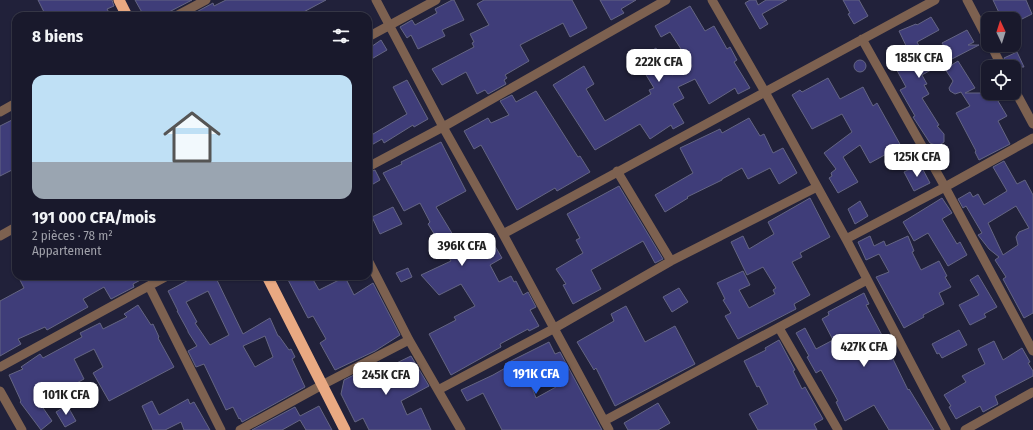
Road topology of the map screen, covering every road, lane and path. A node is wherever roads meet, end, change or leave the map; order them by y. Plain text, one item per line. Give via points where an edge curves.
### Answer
1 (119, 0) edge
2 (206, 0) edge
3 (376, 0) edge
4 (436, 0) edge
5 (666, 0) edge
6 (712, 0) edge
7 (935, 0) edge
8 (967, 0) edge
9 (125, 12) edge
10 (184, 12) edge
11 (390, 26) junction
12 (981, 27) edge
13 (372, 35) edge
14 (862, 39) junction
15 (765, 92) junction
16 (1020, 100) edge
17 (12, 105) edge
18 (0, 112) edge
19 (1033, 124) edge
20 (443, 127) junction
21 (1033, 138) edge
22 (372, 165) edge
23 (617, 171) junction
24 (817, 187) junction
25 (945, 187) junction
26 (12, 229) edge
27 (503, 234) junction
28 (0, 236) edge
29 (846, 239) junction
30 (671, 261) junction
31 (372, 268) edge
32 (159, 280) edge
33 (269, 280) edge
34 (867, 280) junction
35 (148, 286) junction
36 (779, 328) junction
37 (554, 329) junction
38 (409, 340) junction
39 (1033, 351) edge
40 (0, 367) edge
41 (322, 385) junction
42 (438, 390) junction
43 (0, 391) edge
44 (1033, 392) edge
45 (604, 421) junction
46 (22, 430) edge
47 (221, 430) edge
48 (240, 430) edge
49 (345, 430) edge
50 (461, 430) edge
51 (609, 430) edge
52 (838, 430) edge
53 (946, 430) edge
54 (965, 430) edge

1 - 9 highway
2 - 10 street
3 - 11 street
4 - 11 street
5 - 20 street
6 - 15 street
7 - 14 street
8 - 12 street
11 - 13 street
11 - 20 street
14 - 15 street
14 - 25 street
15 - 23 street
15 - 24 street
16 - 19 street
17 - 18 street
20 - 22 street
20 - 27 street
21 - 25 street
23 - 27 street
23 - 30 street
24 - 29 street
24 - 30 street
25 - 29 street
25 - 39 street
26 - 28 street
27 - 37 street
29 - 34 street
30 - 37 street
31 - 38 street
32 - 35 street
33 - 41 highway
34 - 36 street
34 - 53 street
35 - 40 street
35 - 47 street
36 - 45 street
36 - 52 street
37 - 42 street
37 - 45 street
38 - 41 street
38 - 42 street
41 - 48 street
41 - 49 highway
42 - 50 street
43 - 46 street
44 - 54 street
45 - 51 street

